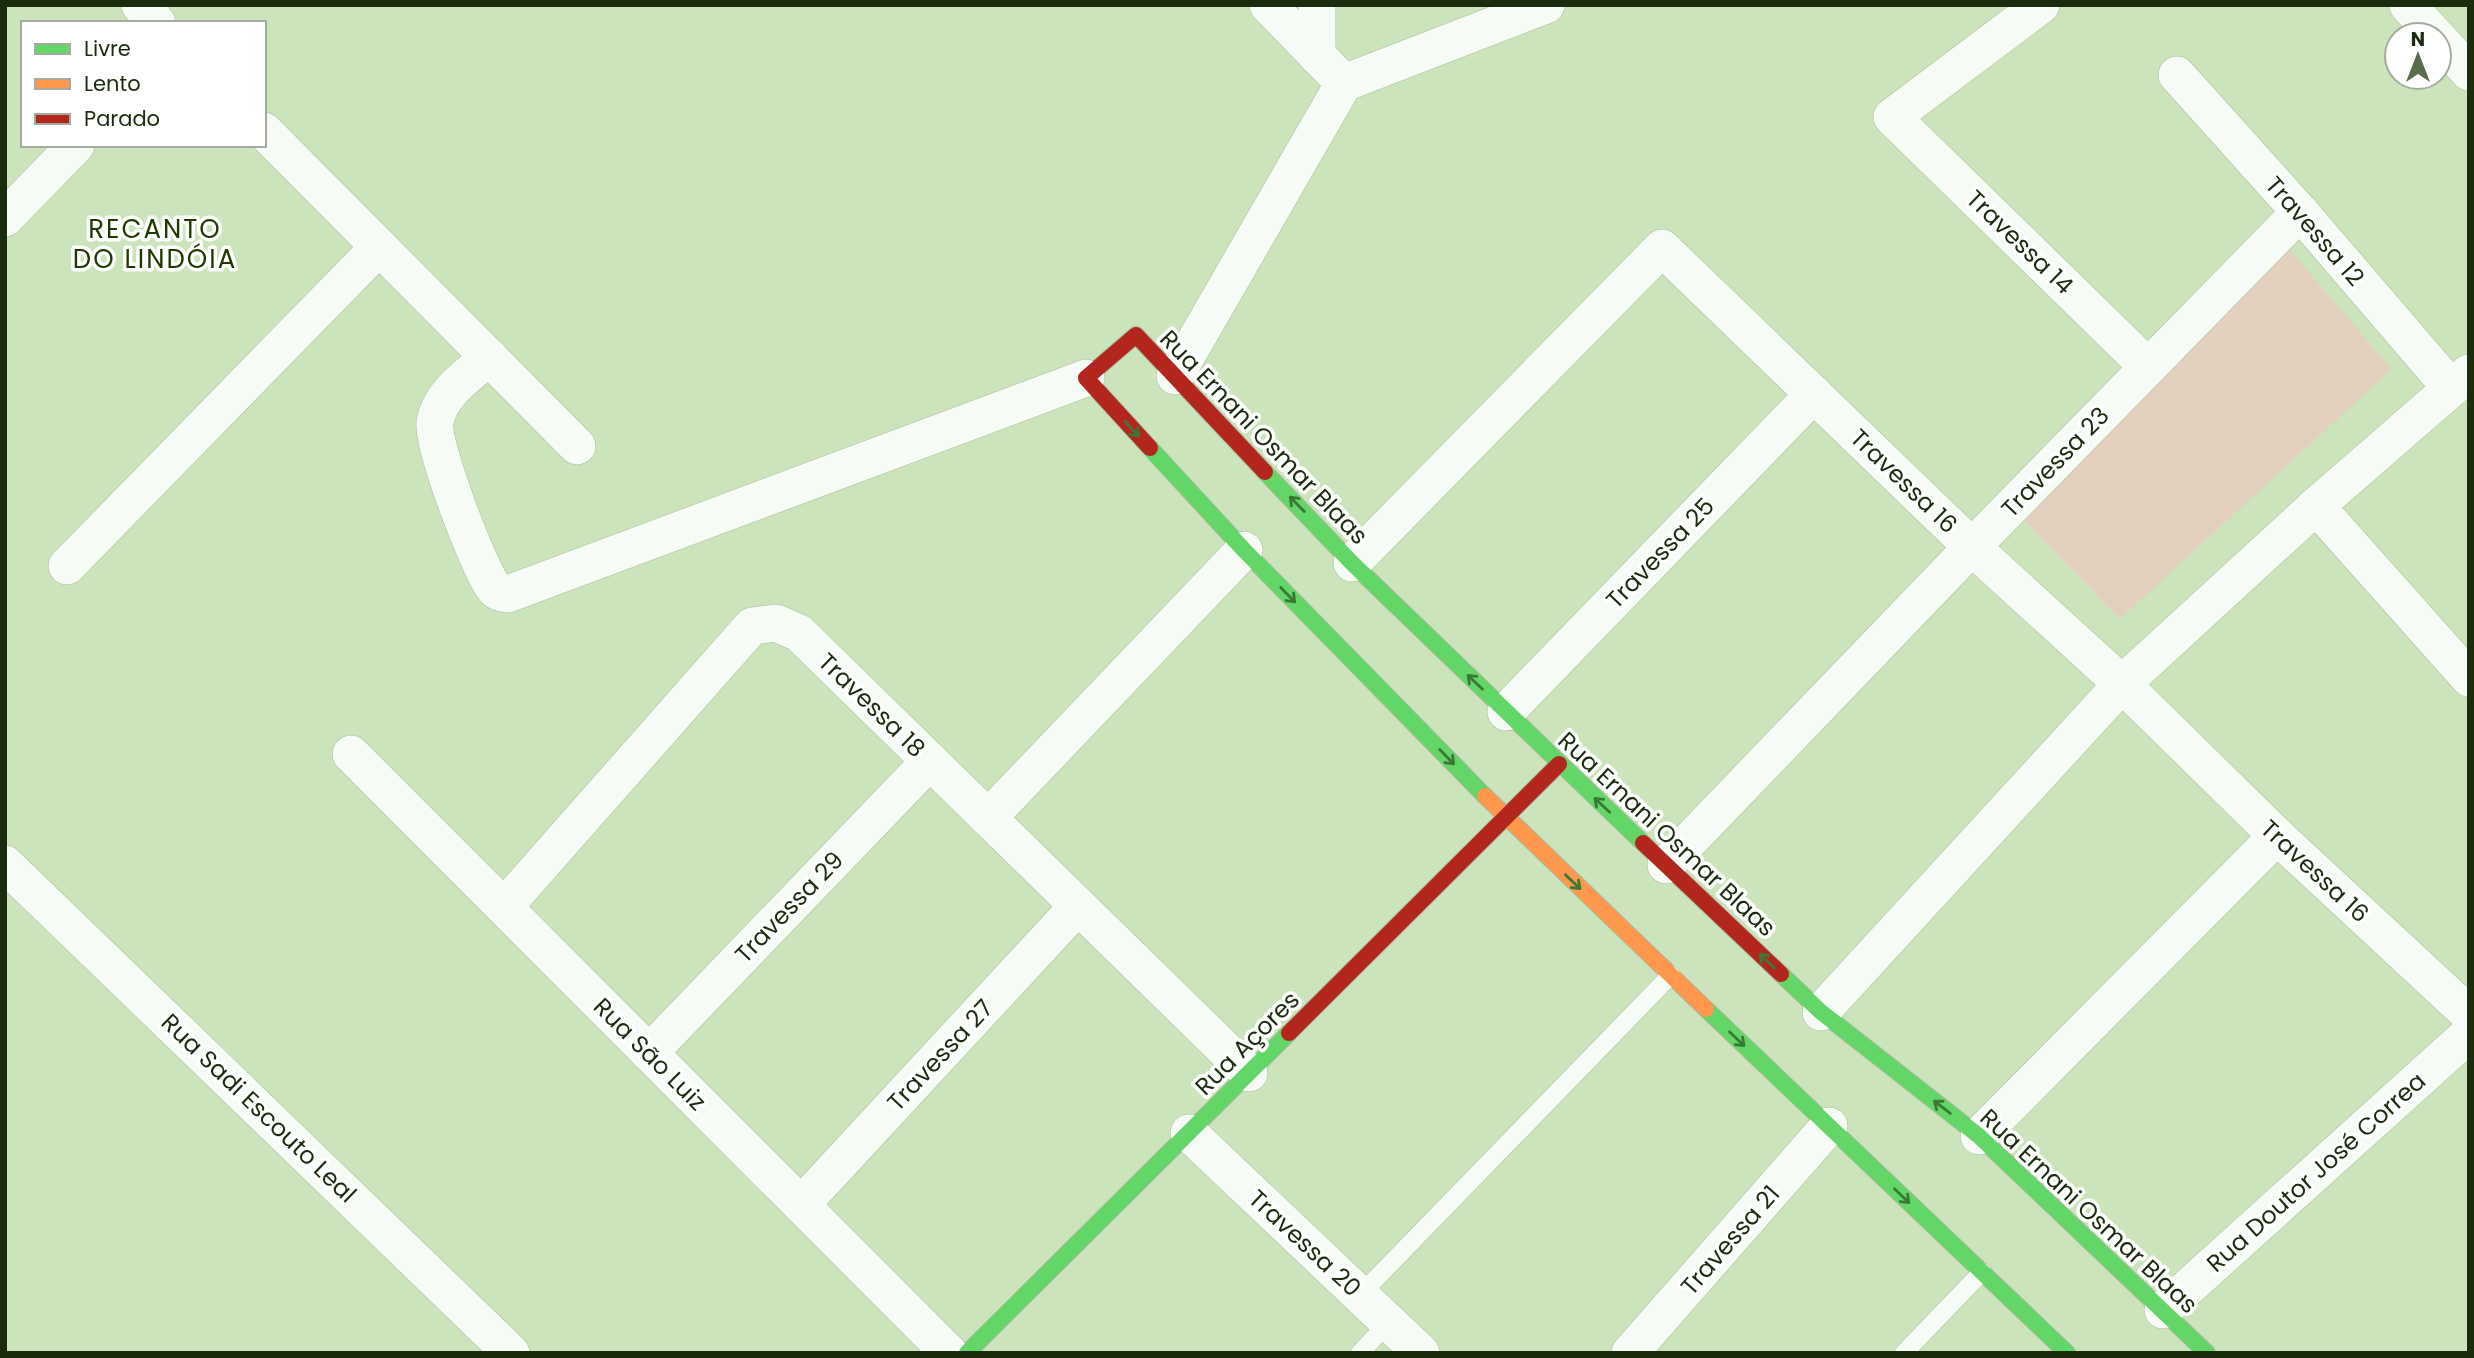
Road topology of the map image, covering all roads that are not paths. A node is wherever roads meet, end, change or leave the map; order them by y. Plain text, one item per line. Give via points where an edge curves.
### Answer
1 (140, 5) edge
2 (1268, 5) edge
3 (1317, 5) edge
4 (1546, 5) edge
5 (2040, 5) edge
6 (2408, 5) edge
7 (1506, 13) edge
8 (155, 21) edge
9 (2422, 21) edge
10 (2453, 54) edge
11 (1317, 55) junction
12 (2469, 72) edge
13 (2177, 75) dead end
14 (1344, 83) junction
15 (266, 133) edge
16 (74, 147) edge
17 (2300, 212) junction
18 (5, 218) edge
19 (379, 247) junction
20 (489, 357) junction
21 (2148, 367) junction
22 (1175, 376) junction
23 (1086, 378) junction
24 (2460, 380) edge
25 (1814, 394) junction
26 (577, 446) dead end
27 (2316, 506) junction
28 (1972, 547) junction
29 (1244, 550) junction
30 (1352, 563) junction
31 (67, 566) dead end
32 (2469, 678) edge
33 (2122, 684) junction
34 (1506, 712) junction
35 (351, 754) dead end
36 (930, 761) junction
37 (1559, 764) junction
38 (988, 818) junction
39 (1506, 818) junction
40 (2277, 836) junction
41 (5, 864) edge
42 (1666, 864) junction
43 (1078, 906) junction
44 (503, 907) junction
45 (1671, 975) junction
46 (1821, 1012) junction
47 (2469, 1014) edge
48 (2469, 1034) edge
49 (649, 1053) junction
50 (1249, 1073) junction
51 (1829, 1126) junction
52 (1189, 1133) junction
53 (1979, 1136) junction
54 (801, 1205) junction
55 (1982, 1272) junction
56 (1360, 1295) junction
57 (2163, 1310) junction
58 (1389, 1322) junction
59 (511, 1353) edge
60 (949, 1353) edge
61 (967, 1353) edge
62 (1360, 1353) edge
63 (1421, 1353) edge
64 (1630, 1353) edge
65 (1904, 1353) edge
66 (2067, 1353) edge
67 (2207, 1353) edge

1 - 8 street
2 - 11 street
3 - 11 street
4 - 7 street
5 - 21 street, Travessa 14 via 1892,117
6 - 9 street
7 - 14 street
10 - 12 street
11 - 14 street
13 - 17 street, Travessa 12
14 - 22 street
15 - 19 street
16 - 18 street
17 - 21 street, Travessa 23
17 - 24 street, Travessa 12
19 - 20 street
19 - 31 street
20 - 23 street via 442,402 434,431 471,540 494,588 508,594
20 - 26 street
21 - 28 street, Travessa 23
22 - 23 street, Rua Ernani Osmar Blaas via 1136,335
30 -> 22 street, Rua Ernani Osmar Blaas
23 -> 29 street
24 - 27 street
25 - 28 street, Travessa 16
25 - 30 street, Travessa 16 via 1662,248
25 - 34 street, Travessa 25
27 - 32 street
27 - 33 street
28 - 33 street, Travessa 16
28 - 42 street, Travessa 23
29 - 38 street
29 -> 39 street
34 -> 30 street, Rua Ernani Osmar Blaas
33 - 40 street, Travessa 16
33 - 46 street
34 - 37 street, Rua Ernani Osmar Blaas
35 - 44 street, Rua São Luiz
36 - 38 street, Travessa 18
36 - 44 street, Travessa 18 via 799,633 776,623 751,626
36 - 49 street, Travessa 29
37 - 39 street, Rua Açores
42 -> 37 street, Rua Ernani Osmar Blaas
38 - 43 street, Travessa 18
39 -> 45 street
39 - 50 street, Rua Açores
40 - 47 street, Travessa 16
40 - 53 street
41 - 59 street, Rua Sadi Escouto Leal
46 -> 42 street, Rua Ernani Osmar Blaas
43 - 50 street, Travessa 18
43 - 54 street, Travessa 27
44 - 49 street, Rua São Luiz
45 -> 51 street
45 - 56 lane
53 -> 46 street, Rua Ernani Osmar Blaas
48 - 57 street, Rua Doutor José Correa
49 - 54 street, Rua São Luiz
50 - 52 street, Rua Açores
51 -> 55 street
51 - 64 street, Travessa 21
52 - 56 street, Travessa 20
52 - 61 street, Rua Açores
53 - 57 street, Rua Ernani Osmar Blaas
54 - 60 street, Rua São Luiz
55 - 65 lane
55 - 66 street
56 - 58 street, Travessa 20
57 - 67 street, Rua Ernani Osmar Blaas
58 - 62 lane
58 - 63 street, Travessa 20

